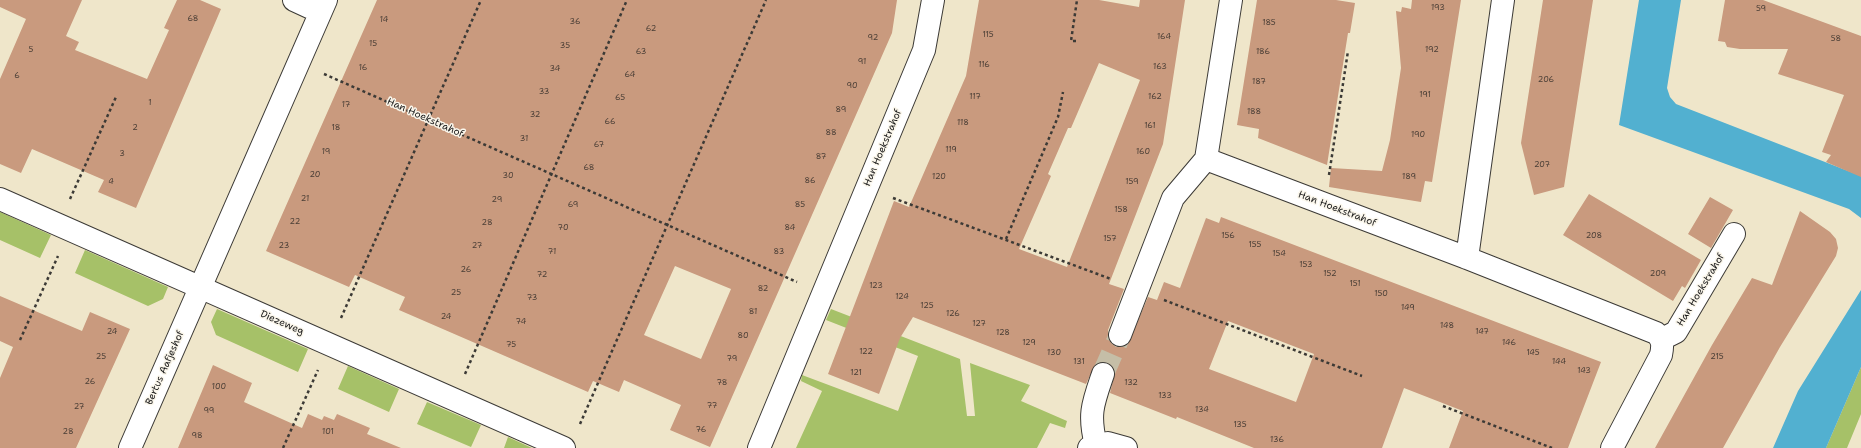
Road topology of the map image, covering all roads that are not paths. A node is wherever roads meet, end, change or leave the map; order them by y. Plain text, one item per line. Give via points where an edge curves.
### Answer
1 (294, 0) edge
2 (933, 0) edge
3 (1231, 0) edge
4 (1503, 0) edge
5 (323, 6) edge
6 (1206, 159) junction
7 (0, 199) edge
8 (1734, 234) dead end
9 (1467, 258) junction
10 (201, 287) junction
11 (1120, 335) tunnel mouth
12 (1662, 339) junction
13 (1103, 374) tunnel mouth
14 (1092, 447) edge
15 (130, 448) edge
16 (564, 448) edge
17 (759, 448) edge
18 (1126, 448) edge
19 (1612, 448) edge

1 - 5 street
2 - 17 street, Han Hoekstrahof via 924,50
3 - 6 street
4 - 9 street
5 - 10 street
6 - 9 street, Han Hoekstrahof
6 - 11 street via 1173,198
7 - 10 street, Diezeweg
8 - 12 street, Han Hoekstrahof via 1676,332
9 - 12 street, Han Hoekstrahof via 1656,333
10 - 15 street, Bertus Aafjeshof
10 - 16 street, Diezeweg
12 - 19 street via 1662,355
13 - 14 street via 1092,405
14 - 18 street via 1108,444

